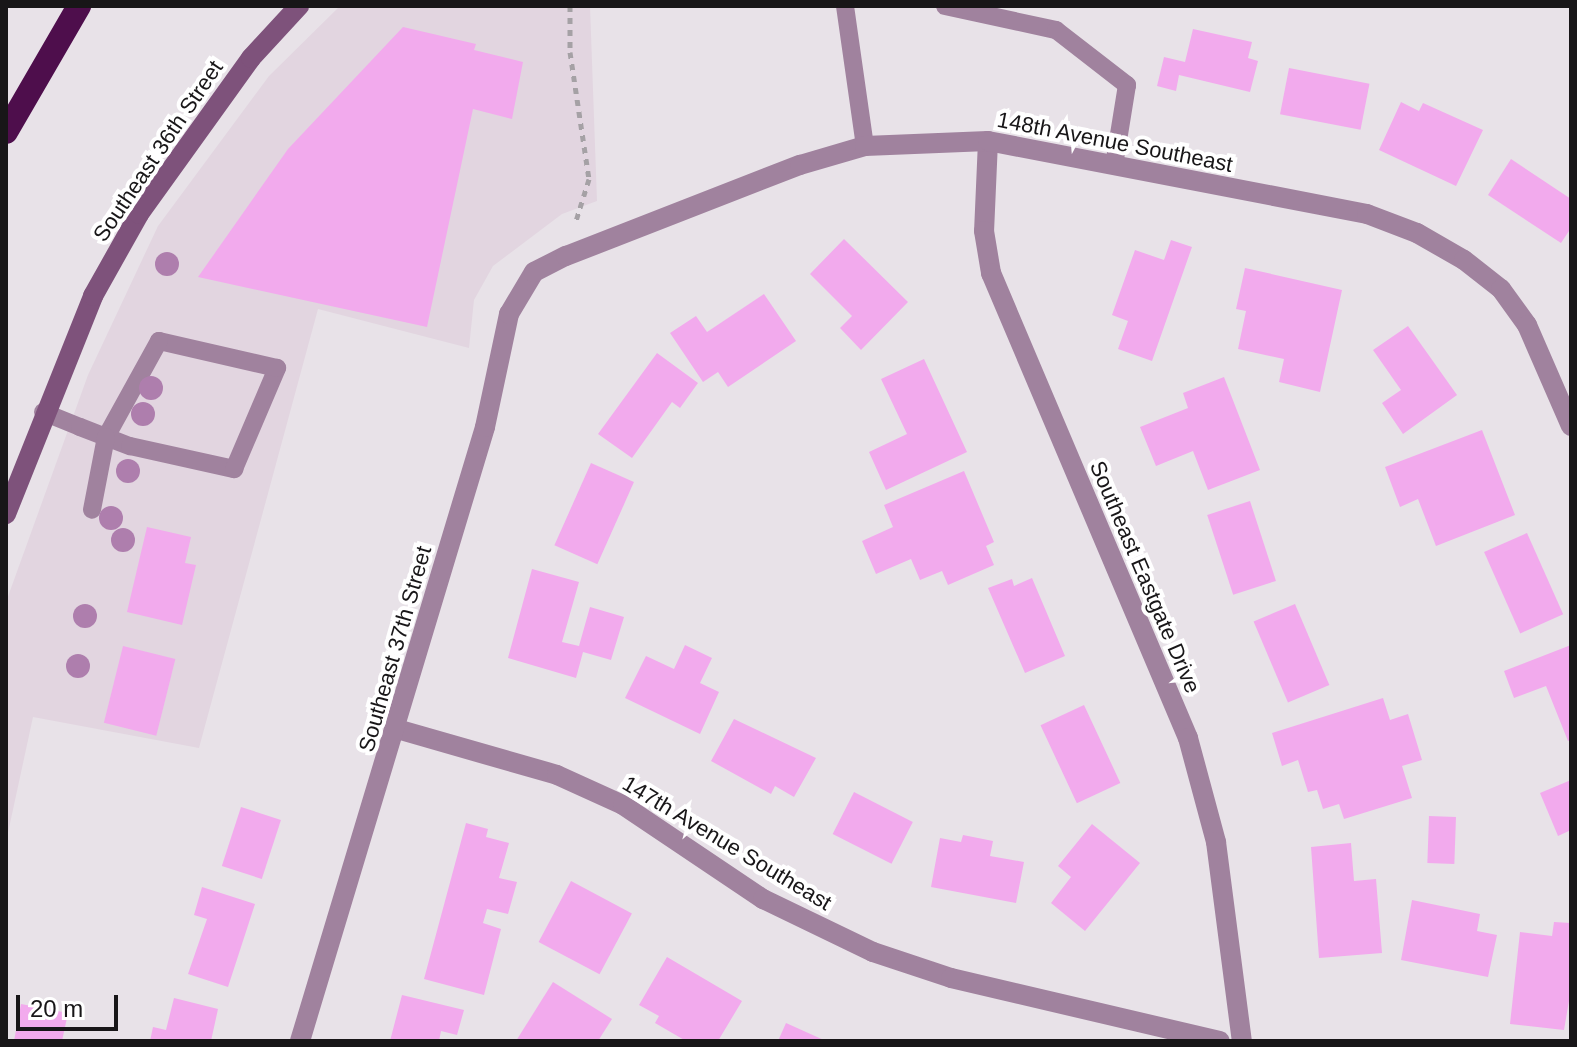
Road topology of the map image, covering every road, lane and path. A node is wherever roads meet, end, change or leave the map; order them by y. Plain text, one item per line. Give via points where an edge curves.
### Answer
1 (79, 6) edge
2 (299, 6) edge
3 (570, 6) edge
4 (845, 6) edge
5 (945, 6) edge
6 (6, 132) edge
7 (988, 141) junction
8 (865, 146) junction
9 (1114, 165) junction
10 (566, 256) junction
11 (534, 272) joint
12 (43, 412) junction
13 (1571, 426) edge
14 (106, 437) junction
15 (92, 510) dead end
16 (6, 514) edge
17 (397, 729) junction
18 (300, 1041) edge
19 (1220, 1041) edge
20 (1242, 1041) edge

1 - 6 highway
2 - 12 main road, Southeast 36th Street via 251,58 139,214 93,296
3 - 10 path via 570,52 589,179
4 - 8 lane
5 - 9 lane via 1056,30 1127,85
7 - 8 street, 148th Avenue Southeast
7 - 9 street, 148th Avenue Southeast
7 - 20 street, Southeast Eastgate Drive via 984,231 991,273 1188,738 1216,842
8 - 10 street, 148th Avenue Southeast via 800,165
9 - 13 street, 148th Avenue Southeast via 1367,214 1417,233 1501,289 1527,325
10 - 11 street, 148th Avenue Southeast
11 - 17 street, Southeast 37th Street via 509,314 485,427
12 - 14 lane
12 - 16 main road, Southeast 36th Street
14 - 14 lane via 234,469 277,368 159,341
14 - 15 lane
17 - 18 street, Southeast 37th Street
17 - 19 street, 147th Avenue Southeast via 557,775 623,805 763,899 873,952 951,978

